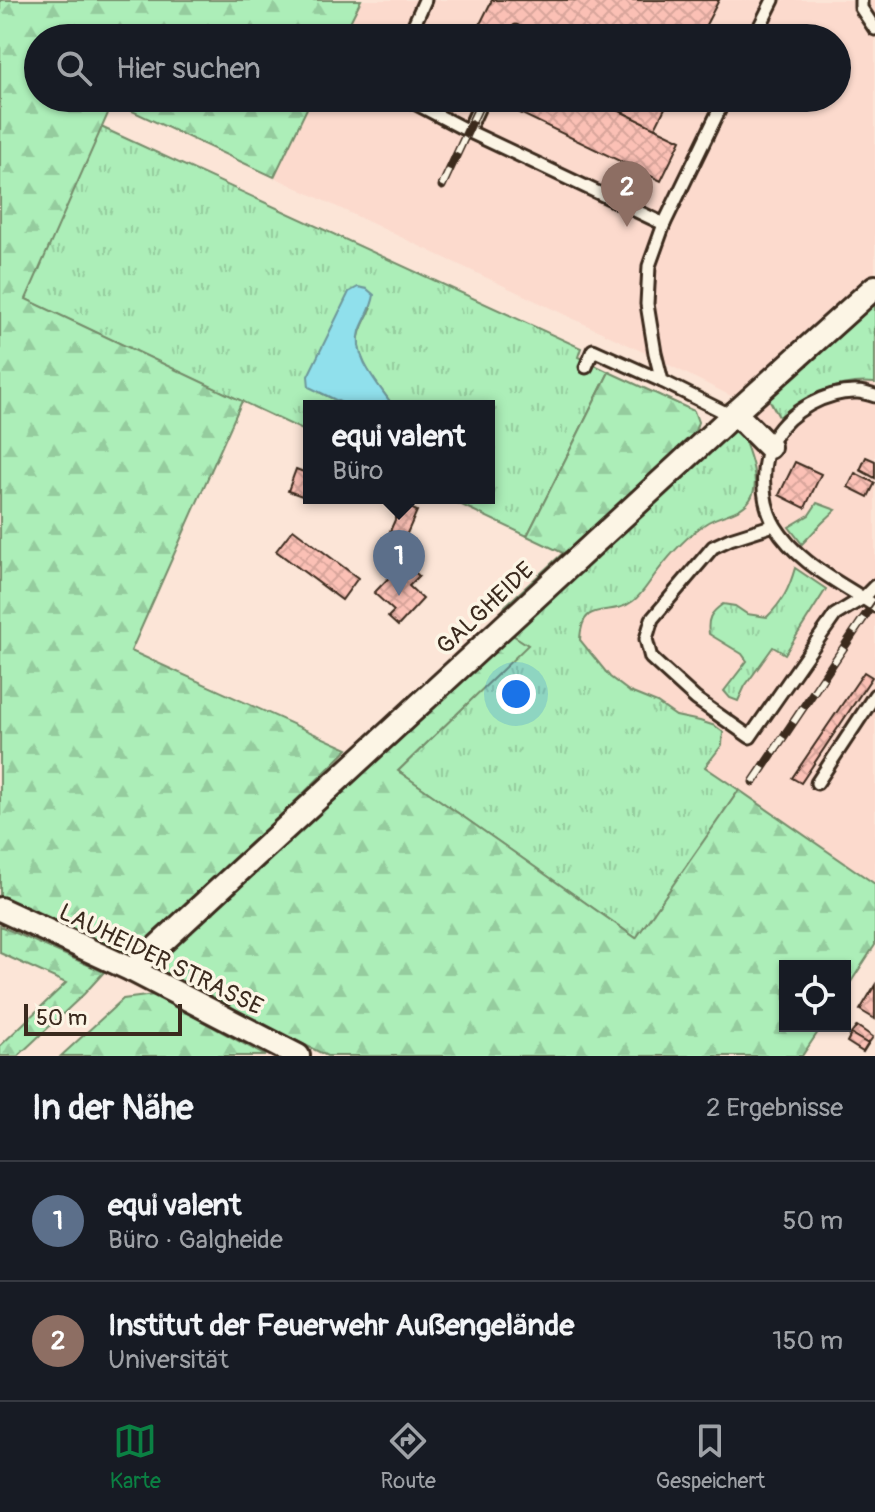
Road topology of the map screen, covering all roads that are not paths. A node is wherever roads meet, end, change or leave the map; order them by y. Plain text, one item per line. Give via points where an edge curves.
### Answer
1 (425, 0) edge
2 (773, 0) edge
3 (861, 0) edge
4 (414, 24) edge
5 (761, 24) edge
6 (875, 29) edge
7 (432, 112) edge
8 (477, 112) edge
9 (718, 112) edge
10 (468, 131) junction
11 (664, 224) junction
12 (875, 287) edge
13 (586, 367) dead end
14 (662, 381) junction
15 (875, 396) edge
16 (733, 414) junction
17 (769, 447) junction
18 (774, 525) junction
19 (875, 586) edge
20 (863, 598) junction
21 (875, 606) edge
22 (875, 695) edge
23 (817, 783) dead end
24 (0, 909) edge
25 (132, 970) junction
26 (298, 1056) edge

1 - 4 lane
2 - 5 lane
3 - 6 lane
7 - 10 lane
8 - 10 lane
9 - 11 lane
10 - 11 lane
11 - 14 lane via 649,266 647,304
12 - 16 street, GALGHEIDE
13 - 14 lane via 593,350
14 - 16 lane
15 - 17 lane via 837,394 813,402 776,434
16 - 17 street
16 - 25 street, GALGHEIDE
17 - 18 lane via 764,494
18 - 20 lane via 808,563
18 - 20 lane via 713,547 652,619 646,639 651,658 696,699 750,737 835,615
19 - 20 lane
20 - 21 lane
22 - 23 lane
24 - 25 street, LAUHEIDER STRASSE
25 - 26 street, LAUHEIDER STRASSE

